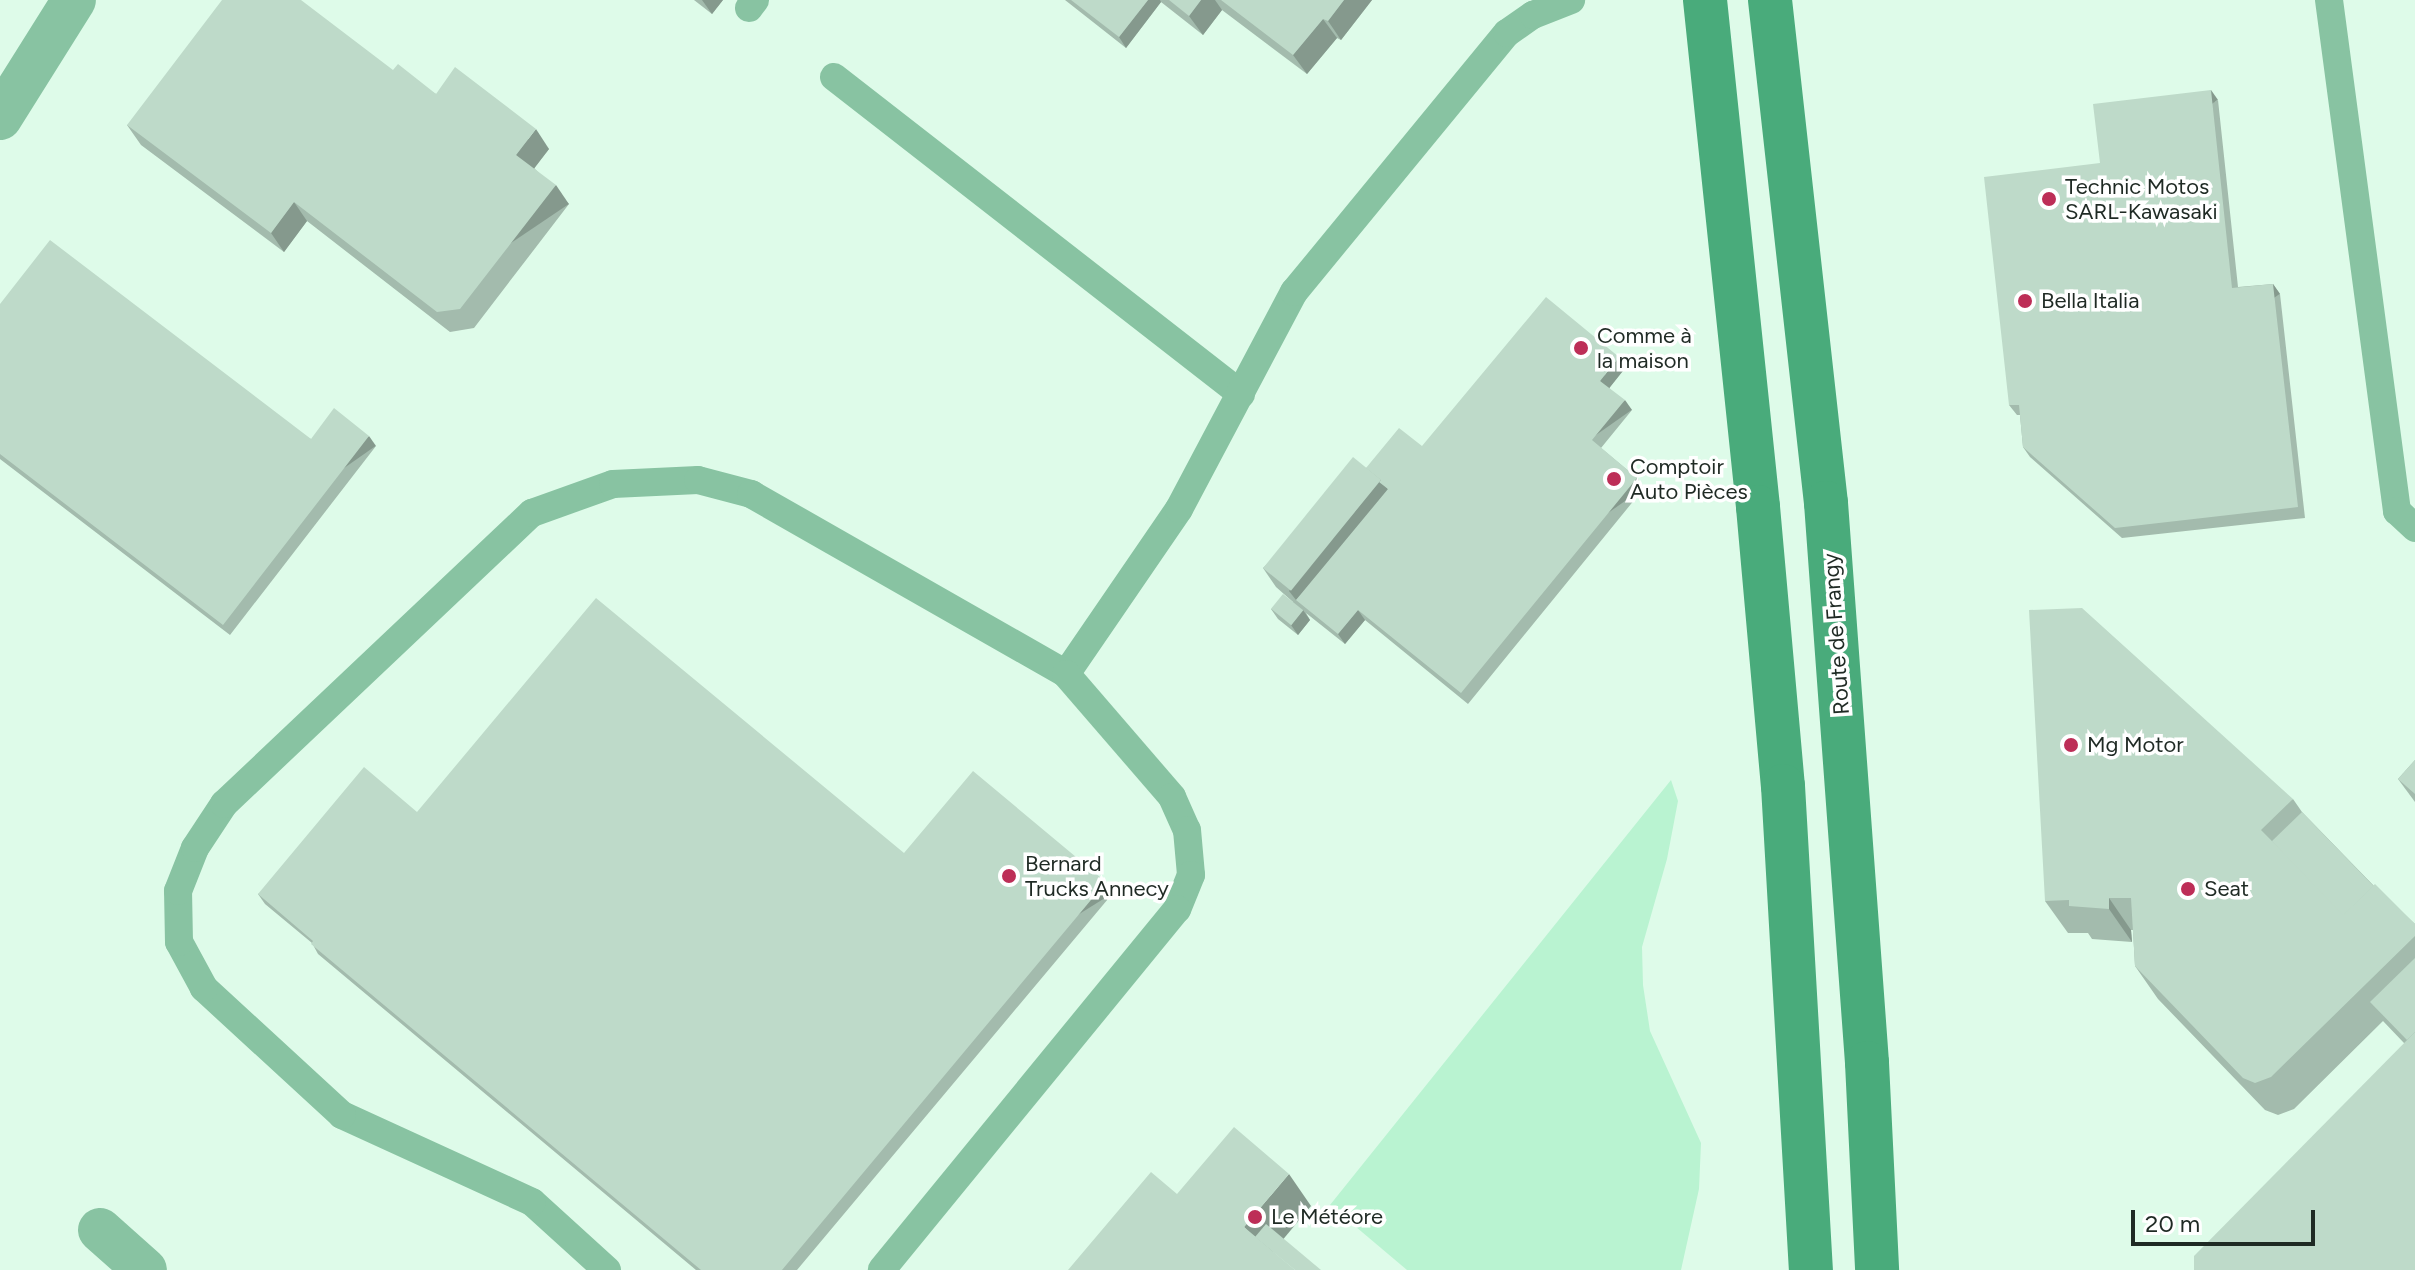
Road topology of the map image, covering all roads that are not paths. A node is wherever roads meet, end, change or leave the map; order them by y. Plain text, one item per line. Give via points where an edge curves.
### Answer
1 (74, 0) edge
2 (1571, 0) edge
3 (1705, 0) edge
4 (1770, 0) edge
5 (2329, 0) edge
6 (834, 77) dead end
7 (0, 118) edge
8 (1241, 394) junction
9 (2415, 528) edge
10 (1066, 674) junction
11 (100, 1230) dead end
12 (145, 1270) edge
13 (607, 1270) edge
14 (882, 1270) edge
15 (1811, 1270) edge
16 (1877, 1270) edge

1 - 7 street
2 - 8 lane via 1533,15 1507,33 1294,292
3 - 15 main road via 1780,755
4 - 16 main road, Route de Frangy via 1826,503
5 - 9 lane via 2397,511
6 - 8 lane
8 - 10 lane via 1179,509
10 - 13 lane via 751,494 698,480 613,484 532,513 224,804 195,848 178,891 179,942 204,988 342,1115 532,1202
10 - 14 lane via 1172,797 1187,830 1191,875 1177,909
11 - 12 street

